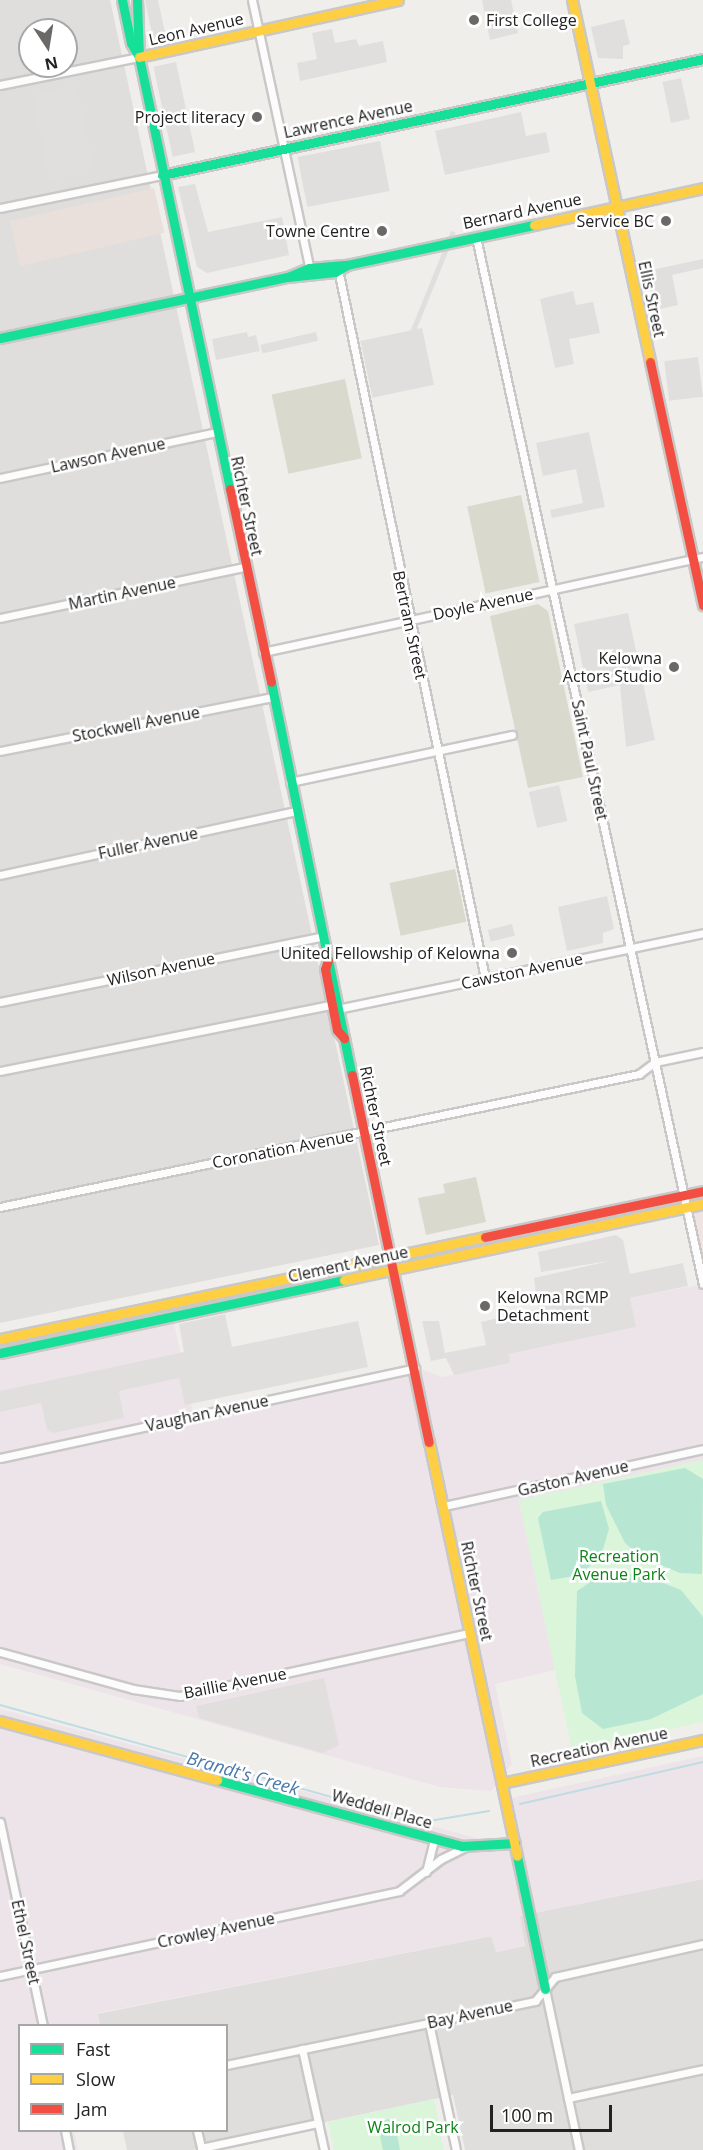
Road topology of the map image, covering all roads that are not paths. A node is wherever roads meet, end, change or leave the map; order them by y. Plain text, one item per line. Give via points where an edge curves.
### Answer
1 (122, 0) edge
2 (137, 0) edge
3 (252, 0) edge
4 (398, 0) edge
5 (572, 0) edge
6 (258, 30) junction
7 (140, 57) junction
8 (703, 58) edge
9 (589, 83) junction
10 (0, 85) edge
11 (284, 149) junction
12 (162, 175) junction
13 (703, 188) edge
14 (616, 207) junction
15 (0, 208) edge
16 (476, 237) junction
17 (347, 265) junction
18 (309, 268) junction
19 (335, 272) junction
20 (288, 277) junction
21 (188, 298) junction
22 (0, 338) edge
23 (216, 432) junction
24 (0, 478) edge
25 (703, 557) edge
26 (692, 559) junction
27 (245, 567) junction
28 (552, 590) junction
29 (703, 605) edge
30 (0, 618) edge
31 (408, 620) junction
32 (263, 652) junction
33 (272, 697) junction
34 (512, 735) dead end
35 (0, 751) edge
36 (438, 751) junction
37 (290, 782) junction
38 (297, 811) junction
39 (0, 875) edge
40 (703, 933) edge
41 (323, 936) junction
42 (630, 948) junction
43 (485, 978) junction
44 (0, 1002) edge
45 (338, 1005) junction
46 (703, 1052) edge
47 (655, 1062) junction
48 (0, 1071) edge
49 (364, 1133) junction
50 (703, 1191) edge
51 (683, 1195) junction
52 (703, 1204) edge
53 (0, 1207) edge
54 (686, 1207) junction
55 (391, 1257) junction
56 (394, 1269) junction
57 (703, 1284) edge
58 (0, 1339) edge
59 (0, 1353) edge
60 (415, 1368) junction
61 (703, 1449) edge
62 (0, 1458) edge
63 (444, 1506) junction
64 (470, 1633) junction
65 (0, 1652) edge
66 (0, 1721) edge
67 (703, 1740) edge
68 (502, 1783) junction
69 (0, 1822) edge
70 (434, 1839) junction
71 (515, 1843) junction
72 (467, 1847) junction
73 (426, 1872) junction
74 (703, 1944) edge
75 (32, 1970) junction
76 (0, 1976) edge
77 (545, 1989) junction
78 (429, 2023) junction
79 (43, 2024) edge
80 (302, 2049) junction
81 (228, 2065) edge
82 (703, 2069) edge
83 (568, 2098) junction
84 (318, 2123) junction
85 (65, 2132) edge
86 (197, 2132) edge
87 (69, 2150) edge
88 (324, 2150) edge
89 (456, 2150) edge
90 (579, 2150) edge

1 - 7 street, Richter Street
2 - 7 street, Richter Street
3 - 6 street
4 - 6 street, Leon Avenue
5 - 9 street, Ellis Street
6 - 7 street, Leon Avenue
6 - 11 street
7 - 10 street, Leon Avenue
7 - 12 street, Richter Street
8 - 9 street, Lawrence Avenue
9 - 11 street, Lawrence Avenue
9 - 14 street, Ellis Street
11 - 12 street, Lawrence Avenue
11 - 18 street
12 - 15 street, Lawrence Avenue
12 - 21 street, Richter Street
13 - 14 street, Bernard Avenue
14 - 16 street, Bernard Avenue
14 - 26 street, Ellis Street
16 - 17 street, Bernard Avenue
16 - 28 street, Saint Paul Street
17 - 18 street, Bernard Avenue
17 - 19 street, Bernard Avenue
18 - 20 street, Bernard Avenue
19 - 20 street, Bernard Avenue
19 - 31 street, Bertram Street
20 - 21 street, Bernard Avenue
21 - 22 street, Bernard Avenue
21 - 23 street, Richter Street
23 - 24 street, Lawson Avenue
23 - 27 street, Richter Street
25 - 26 street, Doyle Avenue
26 - 28 street, Doyle Avenue
26 - 29 street, Ellis Street
27 - 30 street, Martin Avenue
27 - 32 street, Richter Street
28 - 31 street, Doyle Avenue
28 - 42 street, Saint Paul Street
31 - 32 street, Doyle Avenue
31 - 36 street, Bertram Street
32 - 33 street, Richter Street
33 - 35 street, Stockwell Avenue
33 - 37 street, Richter Street
34 - 36 street
36 - 37 street
36 - 43 street, Bertram Street
37 - 38 street, Richter Street
38 - 39 street, Fuller Avenue
38 - 41 street, Richter Street
40 - 42 street, Cawston Avenue
41 - 44 street, Wilson Avenue
41 - 45 street, Richter Street
42 - 43 street, Cawston Avenue
42 - 47 street, Saint Paul Street
43 - 45 street, Cawston Avenue
45 - 48 street, Cawston Avenue
45 - 49 street, Richter Street
46 - 47 street, Coronation Avenue
47 - 49 street, Coronation Avenue via 639,1074
47 - 51 street, Saint Paul Street
49 - 53 street, Coronation Avenue
49 - 55 street, Richter Street
50 - 51 street, Clement Avenue
51 - 54 street, Saint Paul Street
51 - 55 street, Clement Avenue
52 - 54 street, Clement Avenue
54 - 56 street, Clement Avenue
54 - 57 street, Saint Paul Street
55 - 56 street, Richter Street
55 - 58 street, Clement Avenue
56 - 59 street, Clement Avenue
56 - 60 street, Richter Street
60 - 62 street, Vaughan Avenue
60 - 63 street, Richter Street
61 - 63 street, Gaston Avenue
63 - 64 street, Richter Street
64 - 65 street, Baillie Avenue via 180,1696 133,1689
64 - 68 street, Richter Street
66 - 70 street, Weddell Place
67 - 68 street, Recreation Avenue
68 - 71 street, Richter Street
69 - 75 street, Ethel Street
70 - 72 street, Weddell Place
70 - 73 street
71 - 72 street, Weddell Place
71 - 77 street, Richter Street
72 - 73 street, Crowley Avenue
73 - 75 street, Crowley Avenue via 399,1891
74 - 77 street, Bay Avenue via 555,1977
75 - 76 street, Crowley Avenue
75 - 79 street, Ethel Street
77 - 78 street, Bay Avenue via 536,2001
77 - 83 street, Richter Street
78 - 80 street, Bay Avenue
78 - 89 street
80 - 81 street, Bay Avenue
80 - 84 street
82 - 83 street
83 - 90 street, Richter Street
84 - 86 street via 201,2148
84 - 88 street
85 - 87 street

